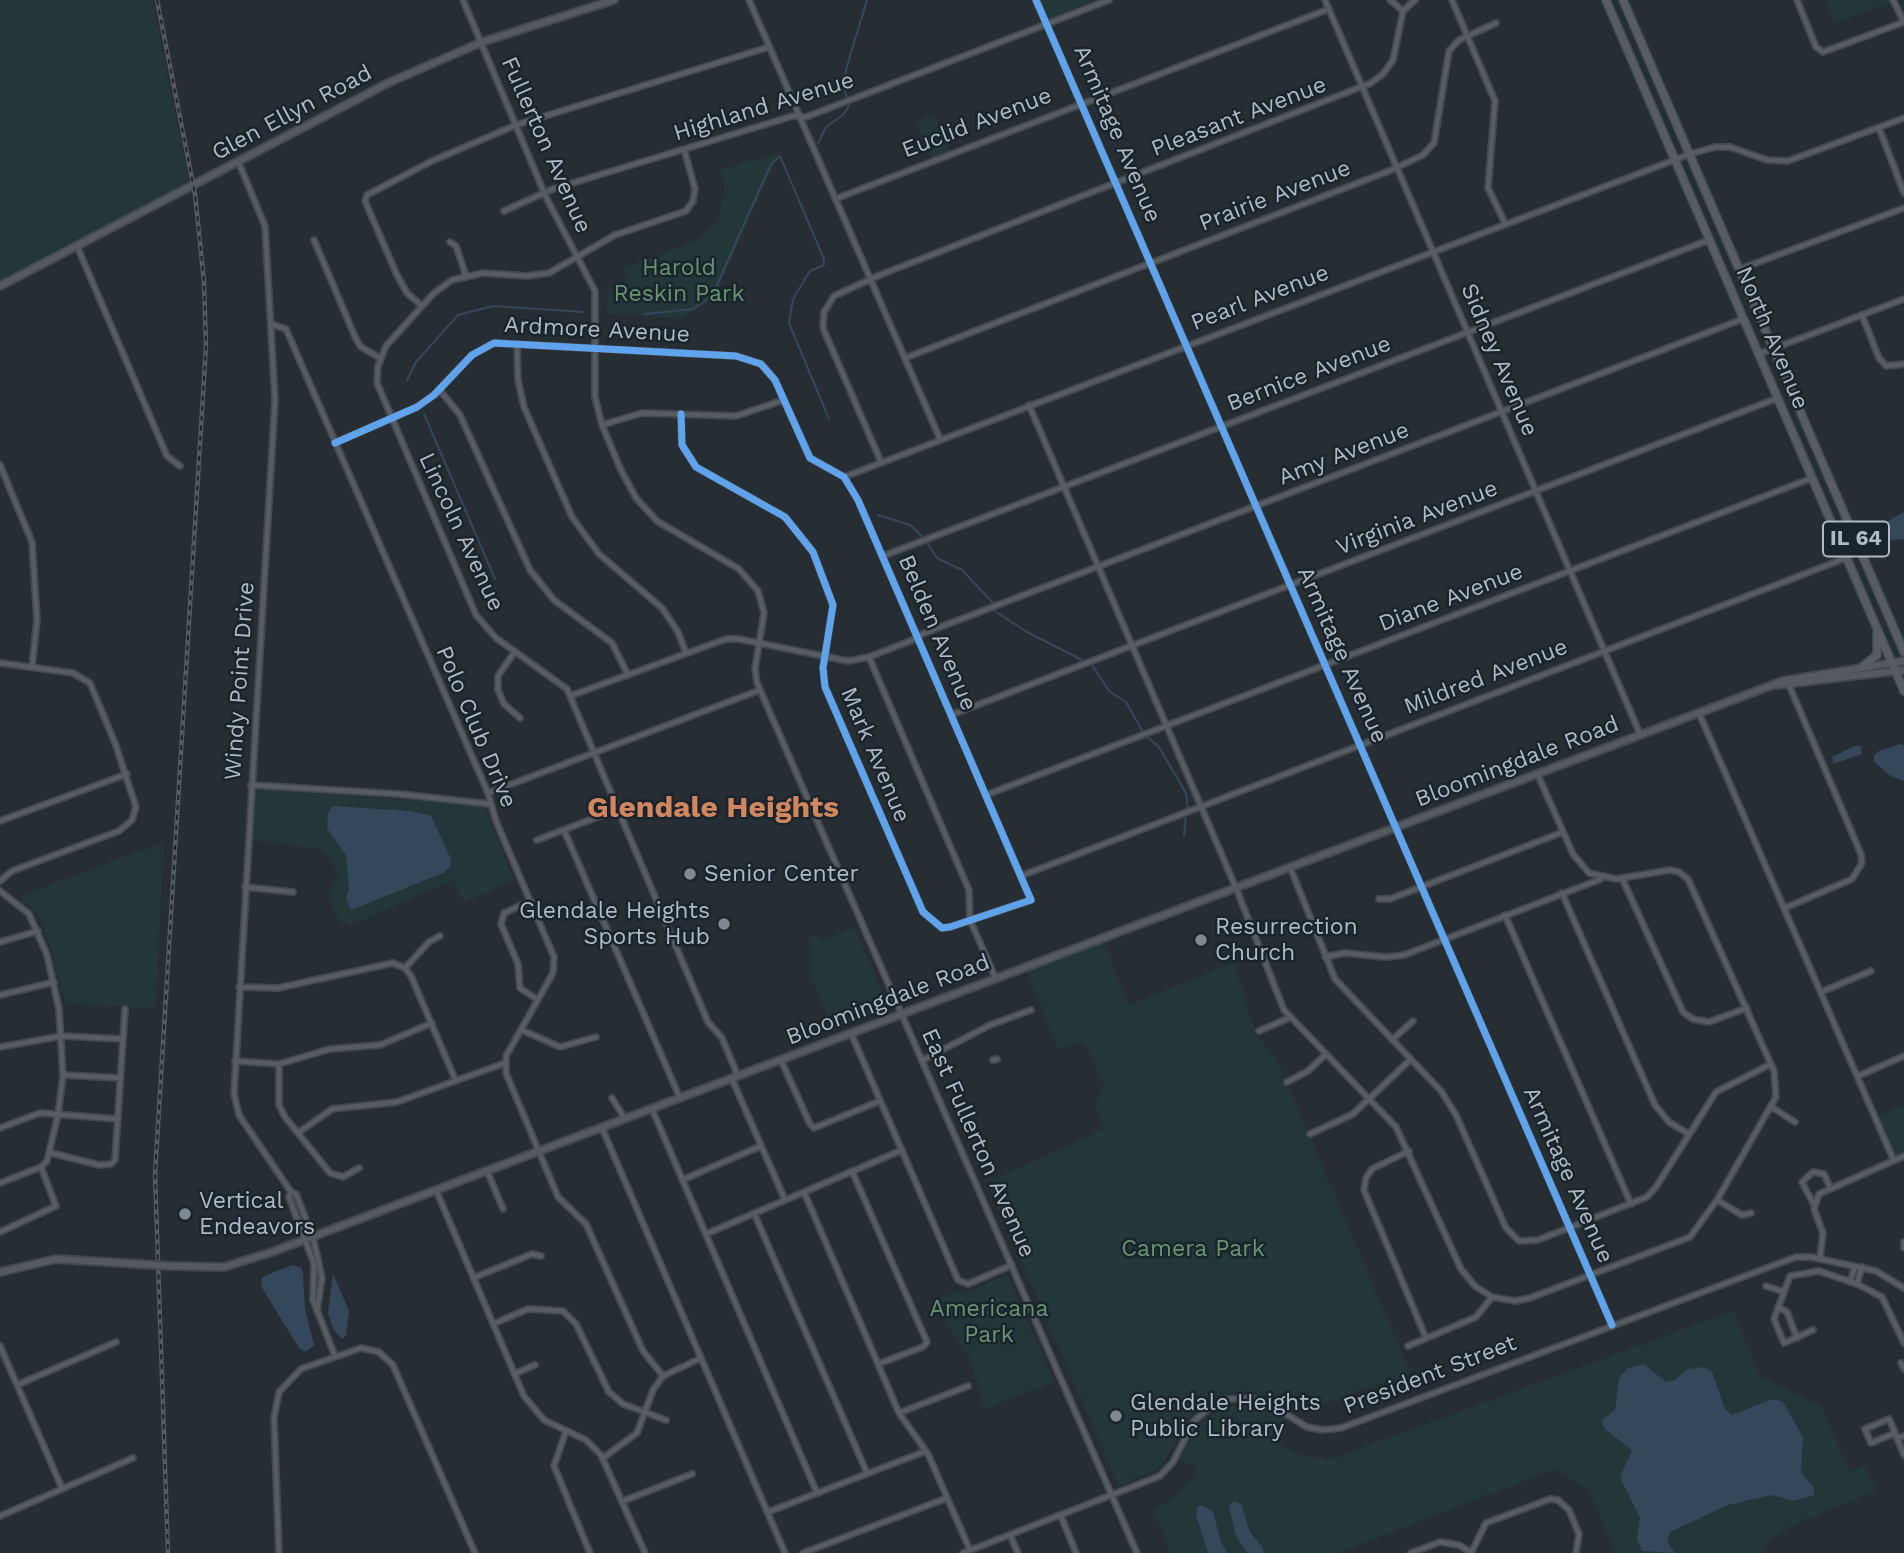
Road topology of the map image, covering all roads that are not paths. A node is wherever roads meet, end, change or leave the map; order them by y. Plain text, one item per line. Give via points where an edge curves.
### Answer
1 (463, 0) edge
2 (614, 0) edge
3 (749, 0) edge
4 (1036, 0) edge
5 (1109, 0) edge
6 (1325, 0) edge
7 (1390, 0) edge
8 (1415, 0) edge
9 (1452, 0) edge
10 (1606, 0) edge
11 (1623, 0) edge
12 (1797, 0) edge
13 (1894, 0) edge
14 (1329, 9) junction
15 (1403, 11) junction
16 (1904, 22) edge
17 (1496, 23) dead end
18 (1047, 24) junction
19 (1468, 35) junction
20 (482, 42) junction
21 (769, 47) junction
22 (1363, 87) junction
23 (1082, 103) junction
24 (800, 117) junction
25 (1904, 118) edge
26 (516, 125) junction
27 (1879, 128) junction
28 (684, 149) junction
29 (1690, 154) junction
30 (1674, 160) junction
31 (238, 161) junction
32 (1398, 167) junction
33 (1116, 183) junction
34 (1904, 192) edge
35 (545, 193) junction
36 (835, 199) junction
37 (1904, 208) edge
38 (503, 211) dead end
39 (1505, 223) junction
40 (314, 240) dead end
41 (1709, 240) junction
42 (450, 242) dead end
43 (77, 246) junction
44 (1433, 250) junction
45 (578, 257) junction
46 (1151, 261) junction
47 (1740, 269) junction
48 (466, 276) junction
49 (870, 279) junction
50 (0, 286) edge
51 (1904, 299) edge
52 (422, 306) junction
53 (1862, 315) junction
54 (1744, 319) junction
55 (271, 324) junction
56 (1469, 332) junction
57 (517, 344) junction
58 (1187, 344) junction
59 (1775, 348) junction
60 (596, 349) junction
61 (1759, 354) junction
62 (380, 358) junction
63 (905, 358) junction
64 (1904, 364) edge
65 (439, 389) junction
66 (1778, 398) junction
67 (784, 400) junction
68 (1029, 405) junction
69 (1502, 411) junction
70 (681, 414) junction
71 (390, 419) junction
72 (602, 425) junction
73 (1222, 426) junction
74 (940, 439) junction
75 (335, 443) junction
76 (881, 462) junction
77 (0, 465) edge
78 (180, 466) dead end
79 (844, 477) junction
80 (1812, 478) junction
81 (1063, 487) junction
82 (1536, 491) junction
83 (1256, 506) junction
84 (883, 556) junction
85 (1846, 558) junction
86 (1098, 566) junction
87 (1571, 570) junction
88 (1291, 585) junction
89 (1877, 629) junction
90 (918, 637) junction
91 (760, 643) junction
92 (1132, 646) junction
93 (515, 651) junction
94 (1605, 651) junction
95 (1904, 652) edge
96 (686, 653) junction
97 (825, 657) junction
98 (869, 657) junction
99 (1904, 661) edge
100 (0, 663) edge
101 (1326, 665) junction
102 (32, 667) junction
103 (1862, 667) junction
104 (1893, 667) junction
105 (1904, 670) edge
106 (628, 674) junction
107 (1776, 685) junction
108 (1789, 685) junction
109 (760, 690) junction
110 (1904, 691) edge
111 (570, 696) junction
112 (1699, 712) junction
113 (951, 715) junction
114 (520, 718) dead end
115 (1166, 726) junction
116 (1640, 734) junction
117 (1360, 744) junction
118 (592, 754) junction
119 (1536, 773) junction
120 (127, 774) junction
121 (251, 785) junction
122 (488, 793) junction
123 (985, 795) junction
124 (490, 804) junction
125 (1201, 807) junction
126 (616, 810) junction
127 (0, 821) edge
128 (1395, 827) junction
129 (564, 830) junction
130 (1563, 832) junction
131 (537, 840) dead end
132 (1290, 867) junction
133 (1021, 876) junction
134 (1602, 878) junction
135 (1622, 878) junction
136 (0, 881) edge
137 (1421, 886) junction
138 (245, 887) junction
139 (1236, 888) junction
140 (0, 891) edge
141 (293, 892) dead end
142 (1562, 893) junction
143 (1379, 899) dead end
144 (531, 901) junction
145 (1785, 908) junction
146 (1505, 915) junction
147 (970, 920) junction
148 (38, 930) junction
149 (440, 936) dead end
150 (1444, 938) junction
151 (0, 942) edge
152 (1325, 957) junction
153 (405, 968) junction
154 (1871, 971) dead end
155 (996, 979) junction
156 (54, 982) junction
157 (239, 987) junction
158 (1821, 992) junction
159 (0, 995) edge
160 (538, 1000) junction
161 (1747, 1008) junction
162 (125, 1009) dead end
163 (1031, 1010) dead end
164 (901, 1014) junction
165 (1289, 1018) junction
166 (1413, 1021) dead end
167 (432, 1023) junction
168 (522, 1030) junction
169 (1259, 1031) dead end
170 (851, 1033) junction
171 (62, 1035) junction
172 (596, 1037) dead end
173 (122, 1039) junction
174 (1392, 1040) junction
175 (0, 1047) edge
176 (1325, 1055) junction
177 (1904, 1056) edge
178 (1411, 1059) junction
179 (781, 1060) junction
180 (923, 1060) junction
181 (235, 1061) junction
182 (505, 1063) junction
183 (1772, 1064) junction
184 (279, 1065) junction
185 (63, 1075) junction
186 (1858, 1076) junction
187 (735, 1077) junction
188 (120, 1078) junction
189 (456, 1079) junction
190 (1287, 1082) dead end
191 (612, 1098) dead end
192 (680, 1098) junction
193 (1369, 1100) junction
194 (880, 1101) junction
195 (1773, 1108) junction
196 (652, 1109) junction
197 (58, 1115) junction
198 (118, 1119) junction
199 (625, 1119) junction
200 (1795, 1122) dead end
201 (0, 1128) edge
202 (602, 1128) junction
203 (298, 1133) junction
204 (1310, 1134) dead end
205 (1689, 1134) junction
206 (761, 1146) junction
207 (902, 1150) junction
208 (1409, 1151) junction
209 (539, 1152) junction
210 (51, 1153) junction
211 (1904, 1157) edge
212 (1894, 1161) junction
213 (41, 1167) junction
214 (359, 1168) dead end
215 (487, 1171) junction
216 (852, 1171) junction
217 (682, 1180) junction
218 (0, 1184) edge
219 (1830, 1187) junction
220 (436, 1190) junction
221 (291, 1192) junction
222 (804, 1192) junction
223 (785, 1200) junction
224 (1717, 1200) junction
225 (300, 1203) junction
226 (1631, 1204) junction
227 (293, 1205) junction
228 (1814, 1206) junction
229 (503, 1209) dead end
230 (754, 1213) junction
231 (1751, 1213) dead end
232 (1570, 1228) junction
233 (0, 1232) edge
234 (706, 1234) junction
235 (310, 1238) junction
236 (1904, 1242) edge
237 (1904, 1248) edge
238 (541, 1256) dead end
239 (1820, 1258) junction
240 (1012, 1265) junction
241 (1856, 1266) junction
242 (1862, 1267) junction
243 (0, 1272) edge
244 (1591, 1276) junction
245 (473, 1279) junction
246 (1850, 1282) junction
247 (1857, 1284) junction
248 (1766, 1286) dead end
249 (1904, 1288) edge
250 (1784, 1292) junction
251 (1492, 1297) junction
252 (1778, 1307) junction
253 (493, 1324) junction
254 (1612, 1325) junction
255 (1813, 1330) dead end
256 (1426, 1338) junction
257 (1797, 1338) junction
258 (116, 1342) dead end
259 (1904, 1343) edge
260 (0, 1346) edge
261 (1408, 1346) dead end
262 (335, 1356) junction
263 (701, 1358) junction
264 (878, 1364) junction
265 (535, 1365) dead end
266 (514, 1374) junction
267 (663, 1376) junction
268 (17, 1385) junction
269 (968, 1386) dead end
270 (645, 1411) junction
271 (899, 1413) junction
272 (666, 1420) dead end
273 (566, 1430) junction
274 (1896, 1436) junction
275 (1904, 1436) edge
276 (926, 1451) junction
277 (1903, 1452) edge
278 (133, 1458) dead end
279 (603, 1458) junction
280 (692, 1474) dead end
281 (867, 1474) junction
282 (62, 1488) junction
283 (817, 1493) junction
284 (1113, 1495) junction
285 (947, 1498) junction
286 (623, 1501) junction
287 (768, 1512) junction
288 (0, 1516) edge
289 (1061, 1516) junction
290 (1010, 1535) junction
291 (970, 1550) junction
292 (279, 1553) edge
293 (475, 1553) edge
294 (590, 1553) edge
295 (645, 1553) edge
296 (785, 1553) edge
297 (803, 1553) edge
298 (963, 1553) edge
299 (1018, 1553) edge
300 (1076, 1553) edge
301 (1137, 1553) edge
302 (1411, 1553) edge
303 (1471, 1553) edge
304 (1576, 1553) edge

1 - 20 street, Fullerton Avenue
2 - 20 main road, Glen Ellyn Road
3 - 21 street
4 - 18 street, Armitage Avenue
5 - 18 street, Highland Avenue
6 - 14 street, Sidney Avenue
7 - 15 street
8 - 15 street
9 - 19 street
10 - 30 main road, North Avenue / IL 64
11 - 29 main road, North Avenue / IL 64
12 - 16 street via 1816,47 1823,52
13 - 16 street
14 - 22 street, Sidney Avenue
14 - 23 street, Euclid Avenue
15 - 22 street, Pleasant Avenue via 1393,60 1377,80
17 - 19 street, Prairie Avenue
18 - 23 street, Armitage Avenue
18 - 24 street, Highland Avenue
19 - 32 street, Prairie Avenue via 1449,51 1434,143 1423,155
19 - 39 street via 1495,101 1488,188
20 - 26 street, Fullerton Avenue
20 - 31 main road, Glen Ellyn Road via 390,82
21 - 24 street
21 - 26 street
22 - 32 street, Sidney Avenue
22 - 33 street, Pleasant Avenue
23 - 33 street, Armitage Avenue
23 - 36 street, Euclid Avenue
24 - 28 street, Highland Avenue
24 - 36 street
25 - 27 street, Pearl Avenue
26 - 35 street, Fullerton Avenue
26 - 52 street via 367,195 365,201 399,281
27 - 29 street, Pearl Avenue via 1788,162 1730,147
27 - 34 street
28 - 35 street, Highland Avenue
28 - 45 street via 695,189 686,211 615,235
29 - 30 street, Pearl Avenue
29 - 47 main road, North Avenue / IL 64
30 - 39 street, Pearl Avenue
30 - 41 main road, North Avenue / IL 64
31 - 43 main road, Glen Ellyn Road
31 - 55 street, Windy Point Drive via 265,226
32 - 44 street, Sidney Avenue
32 - 46 street, Prairie Avenue
33 - 46 street, Armitage Avenue
33 - 49 street, Pleasant Avenue
35 - 38 street, Highland Avenue
35 - 45 street, Fullerton Avenue
36 - 49 street
37 - 47 street
39 - 44 street, Pearl Avenue
40 - 62 street via 356,339
41 - 54 main road, North Avenue / IL 64
41 - 56 street, Bernice Avenue
42 - 48 street via 456,246
43 - 50 main road, Glen Ellyn Road
43 - 78 street via 167,456
44 - 56 street, Sidney Avenue
44 - 58 street, Pearl Avenue
45 - 48 street via 541,275
45 - 60 street, Fullerton Avenue via 596,298
46 - 58 street, Armitage Avenue
46 - 63 street, Prairie Avenue
47 - 59 main road, North Avenue / IL 64
48 - 52 street via 445,284
49 - 63 street
49 - 76 street, Pleasant Avenue via 834,296 822,321
51 - 53 street
52 - 62 street
53 - 59 street
53 - 64 street via 1886,366
54 - 61 main road, North Avenue / IL 64
54 - 69 street, Amy Avenue
55 - 75 street, Polo Club Drive via 286,329
55 - 121 street, Windy Point Drive via 274,424
56 - 69 street, Sidney Avenue
56 - 73 street, Bernice Avenue
57 - 60 street, Ardmore Avenue
57 - 65 street, Ardmore Avenue via 502,342 478,350
57 - 96 street via 521,398 567,508 599,554 662,608
58 - 68 street, Pearl Avenue
58 - 73 street, Armitage Avenue
59 - 61 street
59 - 95 main road, North Avenue / IL 64
60 - 67 street, Ardmore Avenue via 754,360 773,376
60 - 72 street, Fullerton Avenue via 594,388
61 - 66 main road, North Avenue / IL 64
62 - 71 street, Lincoln Avenue via 376,375
63 - 74 street
65 - 71 street, Ardmore Avenue via 417,407
65 - 106 street via 460,415 530,570 559,605 612,643
66 - 80 main road, North Avenue / IL 64
66 - 82 street, Virginia Avenue
67 - 70 street via 736,416
67 - 79 street via 810,458
68 - 74 street, Pearl Avenue
68 - 81 street
69 - 82 street, Sidney Avenue
69 - 83 street, Amy Avenue
70 - 72 street via 642,412
70 - 97 street, Mark Avenue via 682,445 696,467 785,517 813,552 833,601
71 - 75 street, Ardmore Avenue
71 - 93 street, Lincoln Avenue via 473,609 490,632
72 - 91 street, Fullerton Avenue via 630,488 651,515 739,569 755,584 763,607
73 - 81 street, Bernice Avenue
73 - 83 street, Armitage Avenue
74 - 76 street, Pearl Avenue
75 - 122 street, Polo Club Drive
76 - 79 street, Pearl Avenue
77 - 102 street via 32,542 37,620
79 - 84 street, Belden Avenue
80 - 85 main road, North Avenue / IL 64
80 - 87 street, Diane Avenue
81 - 84 street, Bernice Avenue
81 - 86 street
82 - 87 street, Sidney Avenue
82 - 88 street, Virginia Avenue
83 - 86 street, Amy Avenue
83 - 88 street, Armitage Avenue
84 - 90 street, Belden Avenue
85 - 89 main road, North Avenue / IL 64
85 - 94 street, Mildred Avenue
86 - 90 street, Amy Avenue
86 - 92 street
87 - 94 street, Sidney Avenue
87 - 101 street, Diane Avenue
88 - 92 street, Virginia Avenue
88 - 101 street, Armitage Avenue
89 - 103 main road via 1877,655
89 - 104 main road, North Avenue / IL 64
90 - 98 street, Amy Avenue
90 - 113 street, Belden Avenue
91 - 96 street, Amy Avenue via 726,639
91 - 97 street, Amy Avenue
91 - 109 street, Fullerton Avenue via 755,672
92 - 113 street, Virginia Avenue
92 - 115 street
93 - 111 street, Lincoln Avenue via 565,686
93 - 114 street via 498,676 498,690 504,704
94 - 116 street, Sidney Avenue
94 - 117 street, Mildred Avenue
96 - 106 street, Amy Avenue
97 - 98 street, Amy Avenue via 848,662
97 - 147 street, Mark Avenue via 825,687 919,905 942,928
98 - 147 street via 969,890
99 - 104 main road, Bloomingdale Road
100 - 102 street
101 - 115 street, Diane Avenue
101 - 117 street, Armitage Avenue
102 - 120 street via 73,673 90,683
103 - 104 main road, Bloomingdale Road
103 - 107 main road, Bloomingdale Road via 1801,676
104 - 105 main road, Bloomingdale Road
104 - 108 main road, Bloomingdale Road
104 - 110 main road, North Avenue / IL 64
106 - 111 street, Amy Avenue
107 - 108 main road, Bloomingdale Road
107 - 112 main road, Bloomingdale Road
108 - 145 street via 1861,854 1861,868 1852,879
109 - 118 street
109 - 164 street, East Fullerton Avenue
111 - 118 street, Lincoln Avenue
112 - 116 main road, Bloomingdale Road
112 - 145 street
113 - 123 street, Belden Avenue
115 - 123 street, Diane Avenue
115 - 125 street
116 - 119 main road, Bloomingdale Road
117 - 125 street, Mildred Avenue
117 - 128 street, Armitage Avenue
118 - 122 street
118 - 126 street, Lincoln Avenue
119 - 128 main road, Bloomingdale Road
119 - 130 street
120 - 127 street
120 - 136 street via 136,807 126,826 12,871
121 - 124 street
121 - 138 street, Windy Point Drive
122 - 124 street, Polo Club Drive
123 - 133 street, Belden Avenue
124 - 144 street, Polo Club Drive
125 - 133 street, Mildred Avenue
125 - 139 street
126 - 129 street
126 - 187 street, Lincoln Avenue via 708,1022 722,1038
128 - 132 main road, Bloomingdale Road
128 - 137 street, Armitage Avenue
129 - 131 street
129 - 192 street
130 - 134 street via 1584,870
130 - 137 street
132 - 139 main road, Bloomingdale Road
132 - 152 street
133 - 147 street, Belden Avenue via 1031,900
134 - 135 street
134 - 142 street
135 - 161 street via 1670,870 1688,879
135 - 161 street via 1683,1012 1709,1022
137 - 143 street
137 - 150 street, Armitage Avenue
138 - 141 street
138 - 157 street, Windy Point Drive
139 - 155 main road, Bloomingdale Road
139 - 165 street
140 - 148 street via 29,914
142 - 146 street
142 - 205 street via 1654,1105 1669,1122
144 - 160 street, Polo Club Drive via 555,966
144 - 160 street via 504,913 501,924 518,964 520,988
145 - 158 street
146 - 150 street
146 - 226 street
147 - 155 street
148 - 151 street
148 - 156 street
149 - 153 street
150 - 152 street via 1397,957 1345,953
150 - 232 street, Armitage Avenue
152 - 174 street via 1338,982
153 - 157 street via 387,963 281,987
153 - 167 street
154 - 158 street
155 - 164 main road, Bloomingdale Road
156 - 159 street
156 - 171 street
157 - 181 street, Windy Point Drive
158 - 186 street
160 - 168 street, Polo Club Drive
161 - 183 street
162 - 173 street
163 - 180 street via 990,1025
164 - 170 main road, Bloomingdale Road
164 - 180 street, East Fullerton Avenue
165 - 169 street
165 - 176 street
166 - 174 street
167 - 184 street via 380,1045 330,1049
167 - 189 street
168 - 172 street via 560,1047
168 - 182 street, Polo Club Drive
170 - 179 main road, Bloomingdale Road
170 - 194 street
171 - 173 street
171 - 175 street
171 - 185 street
173 - 188 street
174 - 178 street
176 - 190 street
176 - 193 street
177 - 186 street
178 - 193 street
178 - 232 street via 1456,1115 1504,1226 1514,1238 1528,1242
179 - 187 main road, Bloomingdale Road
179 - 194 street via 814,1128
180 - 240 street, East Fullerton Avenue
181 - 184 street
181 - 221 street, Windy Point Drive via 239,1115
182 - 189 street
182 - 209 street
183 - 195 street via 1777,1086
183 - 205 street via 1716,1092
184 - 203 street via 279,1105
185 - 188 street
185 - 197 street
186 - 212 street
187 - 192 main road, Bloomingdale Road
187 - 206 street, Lincoln Avenue
188 - 198 street
189 - 203 street via 387,1104 335,1108
191 - 199 street
192 - 196 main road, Bloomingdale Road
193 - 204 street via 1348,1118
193 - 208 street via 1396,1127
194 - 207 street
195 - 200 street
195 - 224 street
196 - 199 main road, Bloomingdale Road
196 - 217 street
197 - 198 street
197 - 201 street via 40,1114
197 - 210 street
198 - 210 street via 111,1164
199 - 202 main road, Bloomingdale Road
202 - 209 main road, Bloomingdale Road
202 - 263 street
203 - 214 street via 337,1177 349,1176
205 - 226 street via 1656,1188
206 - 217 street
206 - 223 street, Lincoln Avenue
207 - 216 street
207 - 240 street via 962,1284
208 - 251 street via 1458,1264 1468,1280
208 - 256 street via 1372,1169 1364,1190
209 - 215 main road, Bloomingdale Road
209 - 267 street via 558,1197 586,1224 643,1351
210 - 213 street
211 - 212 street
212 - 219 street
213 - 218 street
213 - 233 street via 56,1206
215 - 220 main road, Bloomingdale Road
215 - 229 street
216 - 222 street
216 - 264 street via 926,1344
217 - 234 street
219 - 228 street via 1819,1194
219 - 228 street via 1824,1174 1813,1172 1802,1182
220 - 235 main road, Bloomingdale Road
220 - 245 street
221 - 225 street, Windy Point Drive
221 - 227 street, Windy Point Drive
222 - 223 street
222 - 264 street
223 - 230 street
224 - 231 street via 1742,1215
224 - 244 street via 1687,1239
225 - 227 street
225 - 235 street, Windy Point Drive
226 - 232 street
227 - 235 street, Windy Point Drive
228 - 239 street via 1823,1233
230 - 234 street
230 - 281 street
232 - 244 street, Armitage Avenue
234 - 283 street
235 - 243 main road, Bloomingdale Road, bridge via 229,1266 56,1259
235 - 262 street via 313,1300
236 - 237 street
238 - 245 street via 532,1254
239 - 241 street, President Street
239 - 254 street, President Street via 1788,1259
240 - 284 street, East Fullerton Avenue
241 - 242 street, President Street
241 - 246 street
242 - 247 street
242 - 249 street, President Street
244 - 251 street via 1523,1300
244 - 254 street, Armitage Avenue
245 - 253 street
246 - 247 street
246 - 250 street via 1819,1271 1790,1276
247 - 259 street via 1886,1302
248 - 250 street
250 - 252 street
251 - 256 street via 1476,1317
252 - 257 street via 1787,1312
252 - 257 street via 1774,1319 1782,1341
253 - 266 street
253 - 270 street via 533,1308 564,1311 576,1324 609,1392 623,1404
254 - 284 street, President Street via 1337,1429 1307,1427 1261,1401 1241,1398 1222,1402 1194,1421 1164,1474
255 - 257 street
256 - 261 street
258 - 268 street
260 - 268 street
262 - 292 street via 294,1374 275,1404
262 - 293 street via 368,1348 390,1361
263 - 267 street
263 - 287 street
264 - 271 street
265 - 266 street
266 - 273 street via 531,1409
267 - 270 street
268 - 282 street
269 - 271 street
270 - 272 street
270 - 279 street via 636,1433
271 - 276 street
273 - 279 street via 586,1440
273 - 294 street via 554,1466
274 - 274 street via 1871,1443 1865,1429 1889,1419
274 - 275 street
274 - 277 street
276 - 281 street
276 - 285 street
278 - 282 street
279 - 286 street
280 - 286 street
281 - 283 street
282 - 288 street
283 - 287 street
284 - 289 street, President Street
284 - 301 street, East Fullerton Avenue
285 - 291 street
285 - 297 street
286 - 295 street
287 - 296 street
289 - 290 street, President Street
289 - 300 street
290 - 291 street, President Street
290 - 299 street
291 - 298 street, President Street
302 - 303 street via 1440,1542 1459,1545
303 - 304 street via 1486,1523 1550,1499 1569,1510 1579,1534

